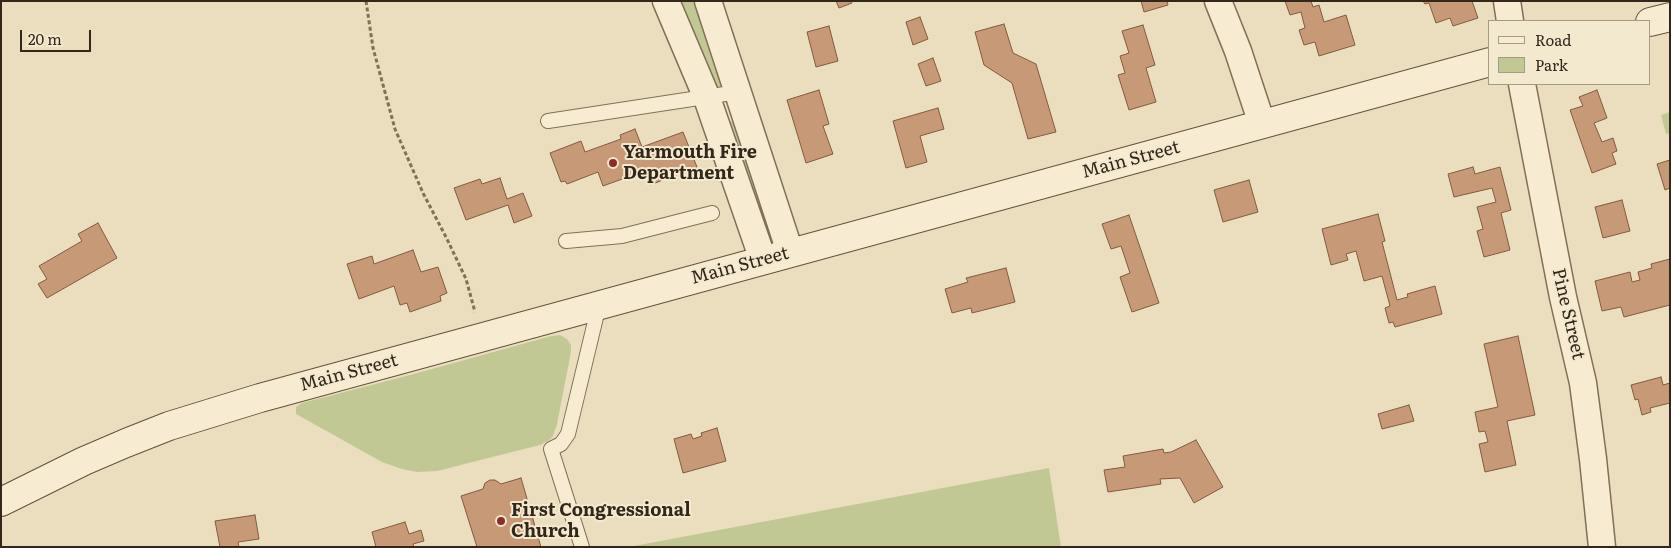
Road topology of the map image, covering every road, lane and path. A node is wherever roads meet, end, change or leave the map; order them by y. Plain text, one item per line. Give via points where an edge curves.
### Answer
1 (366, 1) edge
2 (666, 1) edge
3 (708, 1) edge
4 (1218, 1) edge
5 (1507, 1) edge
6 (1670, 17) edge
7 (1510, 20) edge
8 (1651, 22) edge
9 (1488, 63) edge
10 (1522, 85) edge
11 (738, 92) junction
12 (707, 98) junction
13 (548, 121) dead end
14 (1262, 124) junction
15 (712, 213) dead end
16 (566, 242) dead end
17 (790, 252) junction
18 (763, 260) junction
19 (600, 305) junction
20 (482, 337) junction
21 (1, 502) edge
22 (582, 547) edge
23 (1602, 547) edge

1 - 20 path via 373,48 395,129 466,279
2 - 12 street
3 - 11 street
4 - 14 street
5 - 7 street
6 - 8 main road
9 - 14 main road, Main Street
10 - 23 street, Pine Street via 1562,297 1583,383
11 - 12 lane
11 - 17 street
12 - 13 lane
12 - 18 street
14 - 17 main road, Main Street
15 - 16 lane via 622,236
17 - 18 main road, Main Street
18 - 19 main road, Main Street
19 - 20 main road, Main Street
19 - 22 lane via 568,434 561,444 552,449
20 - 21 main road, Main Street via 169,426 84,461

